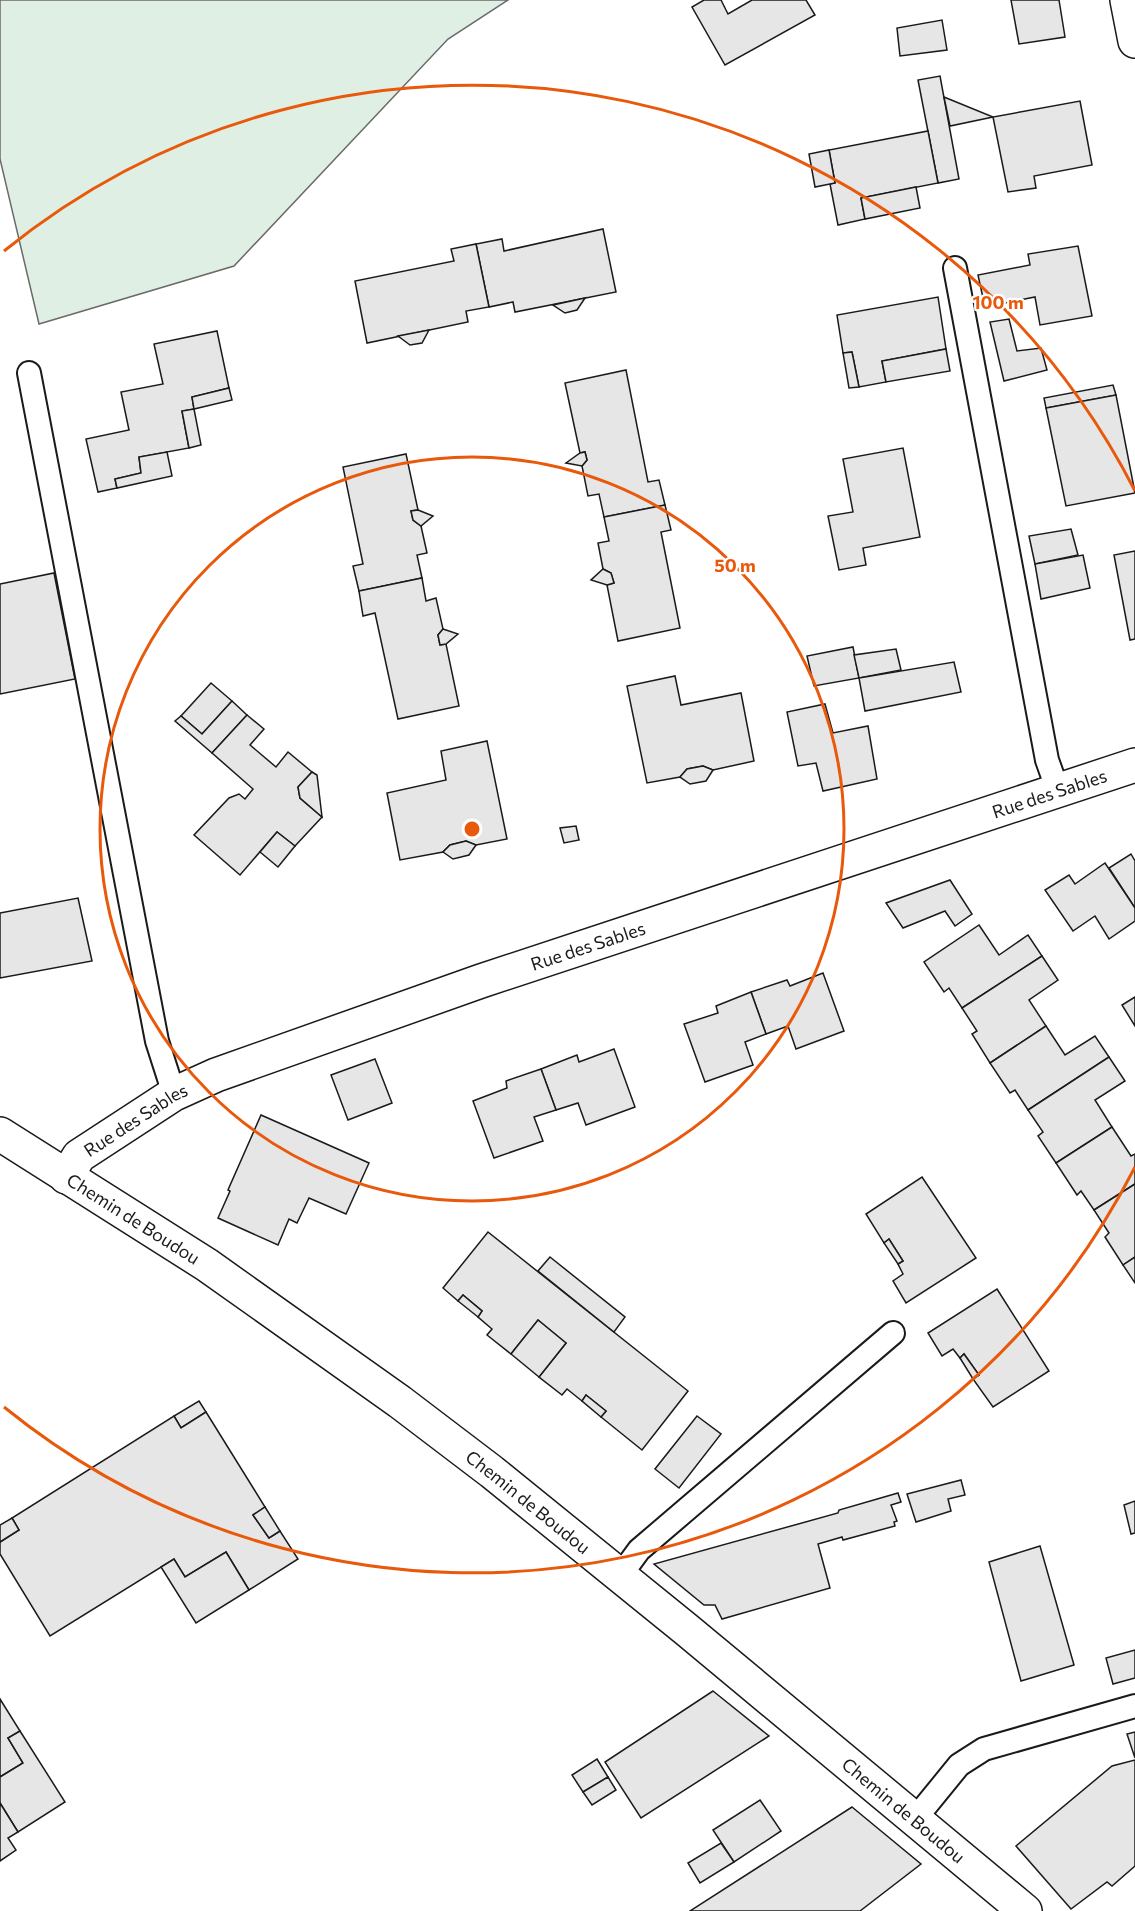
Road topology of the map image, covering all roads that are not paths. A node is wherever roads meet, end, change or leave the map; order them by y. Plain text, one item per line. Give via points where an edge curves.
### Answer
1 (1127, 0) edge
2 (1135, 41) edge
3 (955, 268) dead end
4 (29, 374) dead end
5 (1135, 765) edge
6 (1058, 791) junction
7 (174, 1094) junction
8 (0, 1134) edge
9 (66, 1177) junction
10 (893, 1332) dead end
11 (620, 1575) junction
12 (1135, 1706) edge
13 (915, 1819) junction
14 (1025, 1911) edge

1 - 2 street
3 - 6 lane via 1047,760
4 - 7 lane via 157,1041
5 - 6 street, Rue des Sables
6 - 7 street, Rue des Sables via 481,981 216,1075
7 - 9 street, Rue des Sables via 79,1156
8 - 9 street, Chemin de Boudou
9 - 11 street, Chemin de Boudou via 207,1265 400,1402
10 - 11 lane via 639,1550
11 - 13 street, Chemin de Boudou
12 - 13 lane via 984,1749 959,1765
13 - 14 street, Chemin de Boudou

